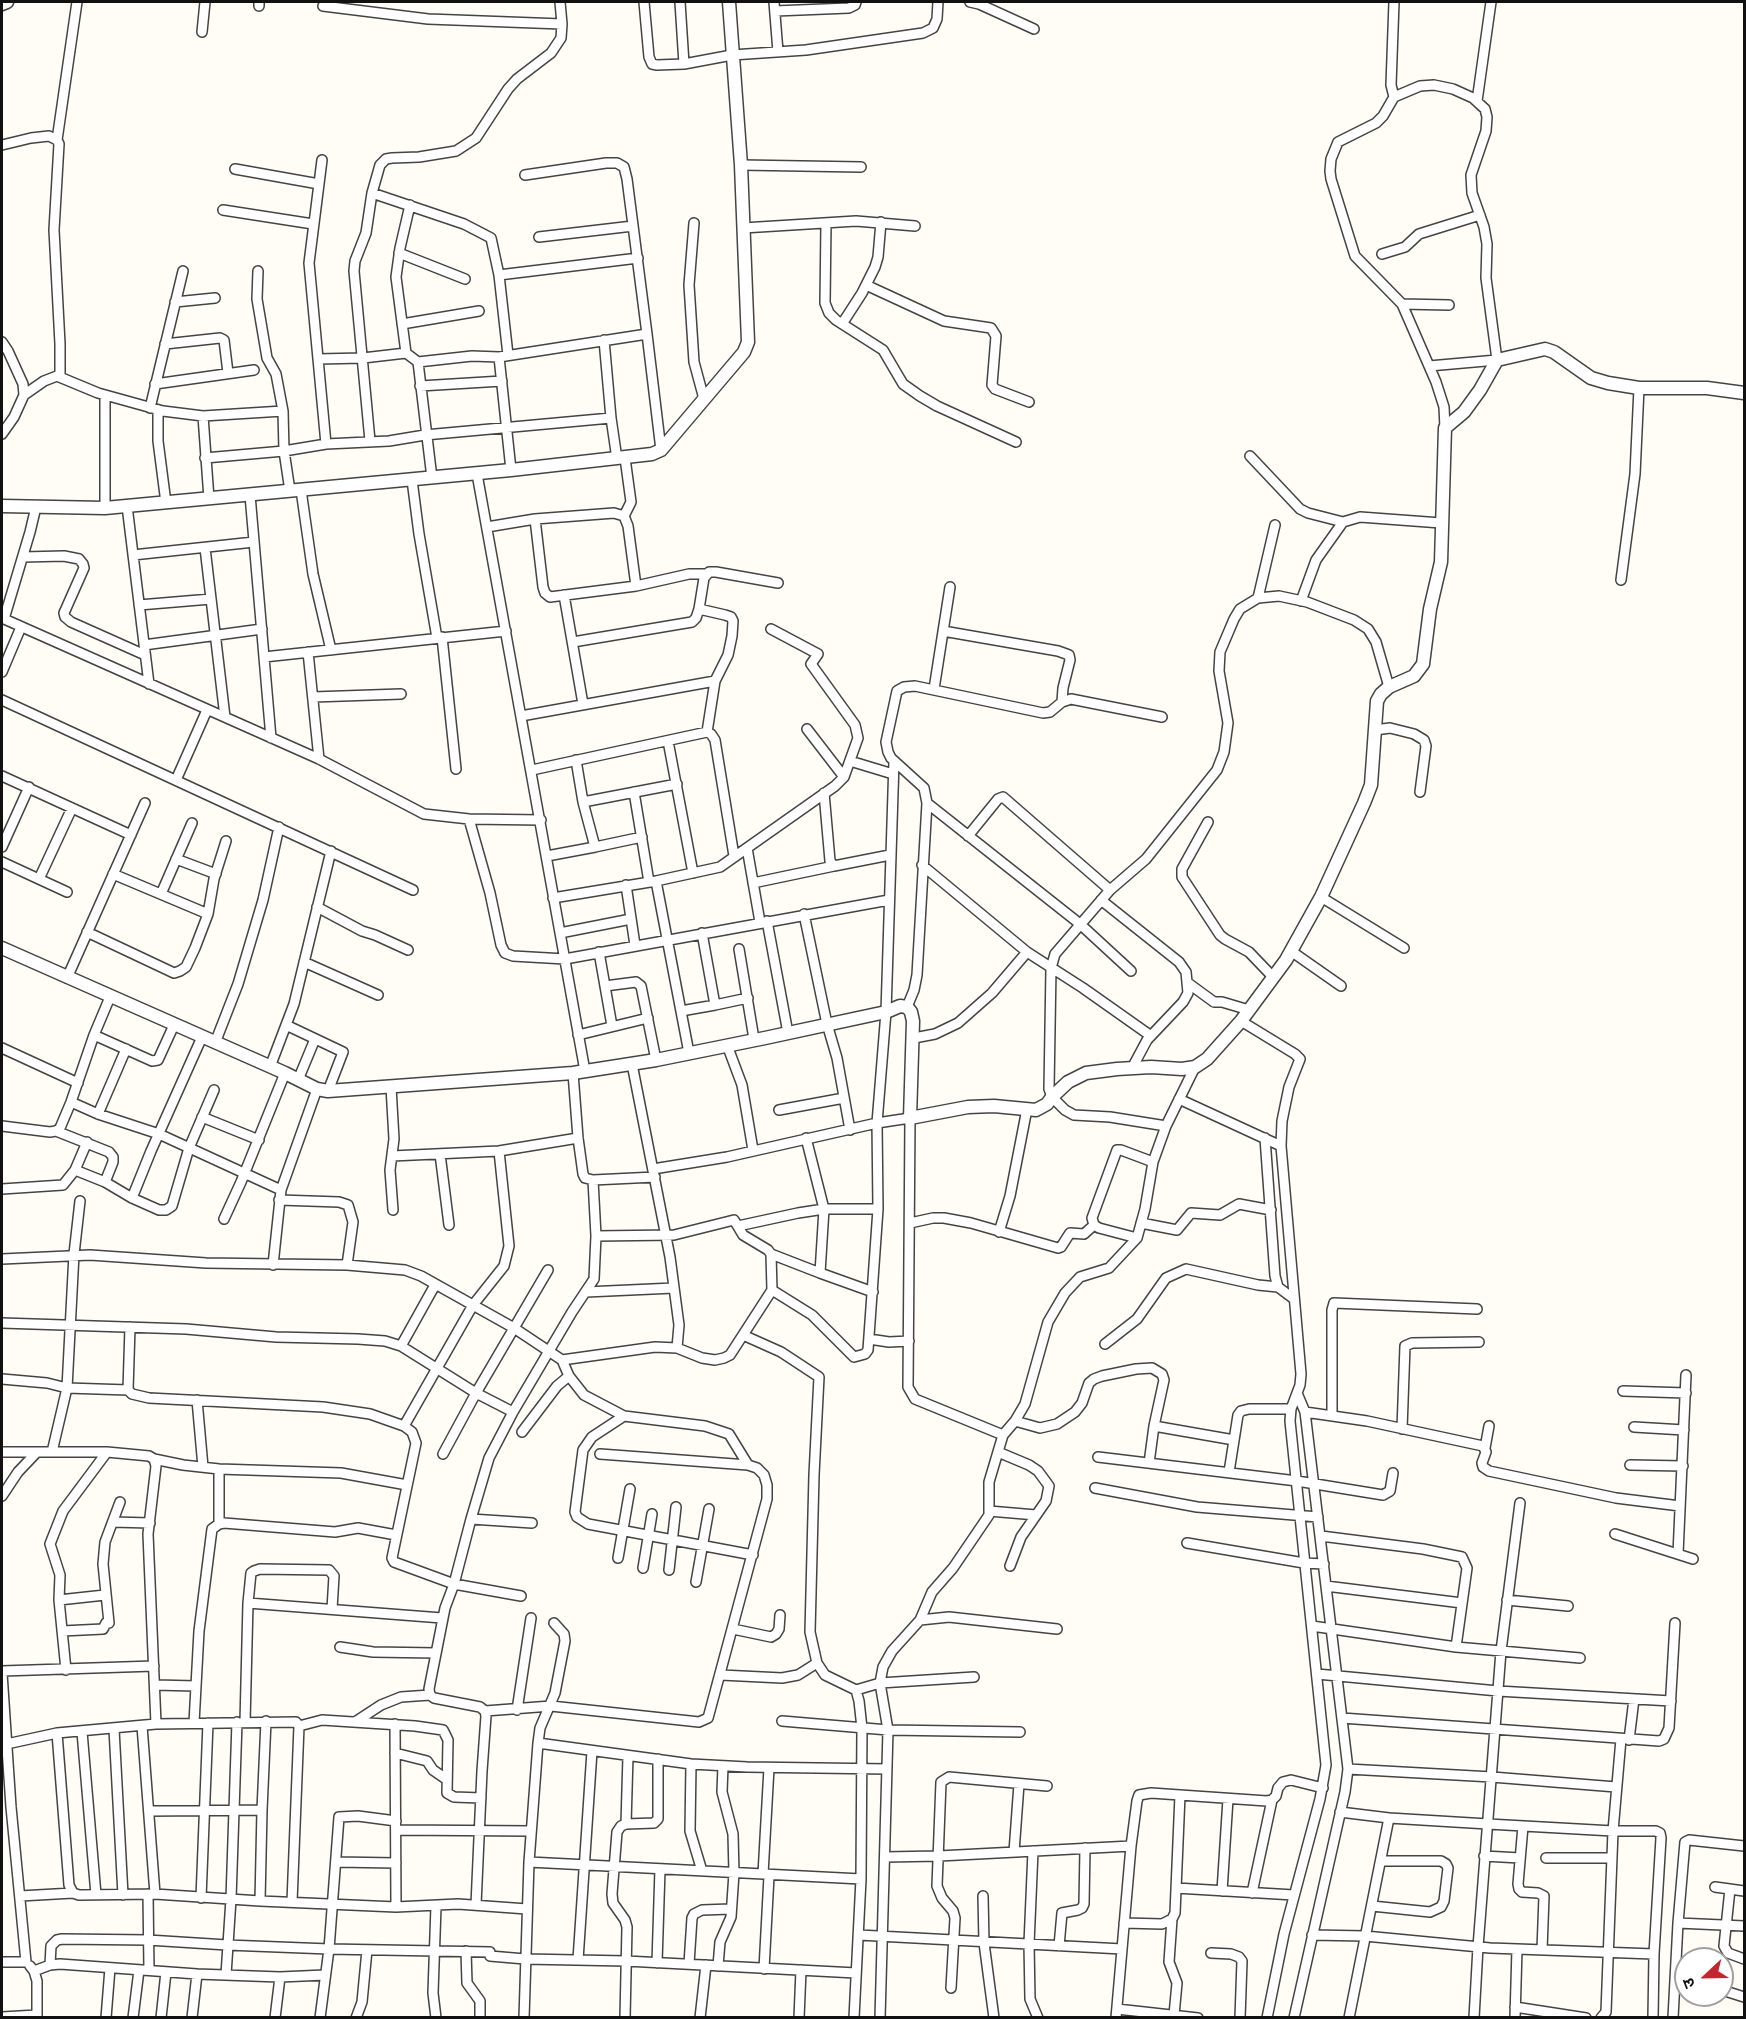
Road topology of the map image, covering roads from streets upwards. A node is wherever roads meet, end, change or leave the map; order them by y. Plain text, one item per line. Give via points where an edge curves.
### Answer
1 (7, 2) edge
2 (77, 2) edge
3 (205, 2) edge
4 (560, 2) edge
5 (644, 2) edge
6 (680, 2) edge
7 (729, 2) edge
8 (856, 2) edge
9 (938, 2) edge
10 (970, 2) edge
11 (1394, 2) edge
12 (1491, 2) edge
13 (2, 4) edge
14 (323, 6) dead end
15 (774, 6) edge
16 (562, 24) junction
17 (1034, 29) dead end
18 (201, 32) dead end
19 (778, 52) junction
20 (732, 56) junction
21 (684, 64) junction
22 (1394, 97) junction
23 (1477, 100) junction
24 (57, 140) junction
25 (2, 145) edge
26 (322, 160) dead end
27 (741, 165) junction
28 (861, 166) dead end
29 (235, 169) dead end
30 (525, 175) dead end
31 (319, 184) junction
32 (372, 193) junction
33 (410, 205) junction
34 (224, 210) dead end
35 (1480, 215) junction
36 (881, 222) junction
37 (694, 223) dead end
38 (826, 223) junction
39 (314, 224) junction
40 (633, 226) junction
41 (915, 226) dead end
42 (743, 228) junction
43 (539, 237) dead end
44 (399, 254) junction
45 (1382, 254) dead end
46 (638, 258) junction
47 (183, 271) dead end
48 (258, 271) dead end
49 (499, 275) junction
50 (465, 279) dead end
51 (866, 285) junction
52 (215, 298) dead end
53 (175, 302) junction
54 (1402, 304) junction
55 (1449, 304) dead end
56 (478, 311) dead end
57 (402, 324) junction
58 (842, 324) junction
59 (647, 334) junction
60 (604, 340) junction
61 (2, 342) edge
62 (165, 344) junction
63 (406, 353) junction
64 (503, 356) junction
65 (363, 358) junction
66 (318, 359) junction
67 (1497, 360) junction
68 (418, 362) junction
69 (1429, 366) junction
70 (254, 370) dead end
71 (228, 374) junction
72 (60, 376) junction
73 (502, 381) junction
74 (155, 384) junction
75 (420, 386) junction
76 (1639, 388) junction
77 (1744, 393) edge
78 (24, 395) junction
79 (105, 395) junction
80 (704, 399) junction
81 (1029, 402) dead end
82 (154, 409) junction
83 (283, 411) junction
84 (203, 416) junction
85 (611, 418) junction
86 (506, 427) junction
87 (1445, 428) junction
88 (2, 434) edge
89 (425, 435) junction
90 (370, 441) junction
91 (1016, 442) dead end
92 (326, 444) junction
93 (661, 450) junction
94 (284, 451) junction
95 (1250, 456) dead end
96 (206, 458) junction
97 (621, 458) junction
98 (511, 470) junction
99 (477, 474) junction
100 (432, 478) junction
101 (412, 480) junction
102 (296, 491) junction
103 (250, 495) junction
104 (209, 499) junction
105 (166, 503) junction
106 (2, 506) edge
107 (127, 506) junction
108 (36, 507) junction
109 (105, 508) junction
110 (624, 516) junction
111 (535, 519) junction
112 (1343, 522) junction
113 (1441, 523) junction
114 (1275, 525) dead end
115 (486, 527) junction
116 (254, 542) junction
117 (205, 548) junction
118 (133, 555) junction
119 (23, 557) junction
120 (707, 574) junction
121 (1621, 580) dead end
122 (778, 583) dead end
123 (636, 586) junction
124 (950, 587) dead end
125 (564, 595) junction
126 (1258, 598) junction
127 (211, 599) junction
128 (1301, 601) junction
129 (139, 605) junction
130 (699, 609) junction
131 (3, 619) edge
132 (21, 627) junction
133 (771, 628) dead end
134 (262, 629) junction
135 (506, 631) junction
136 (943, 631) junction
137 (215, 636) junction
138 (440, 638) junction
139 (573, 642) junction
140 (145, 650) junction
141 (331, 650) junction
142 (308, 652) junction
143 (264, 657) junction
144 (2, 672) edge
145 (715, 681) junction
146 (149, 684) junction
147 (1389, 687) junction
148 (934, 689) junction
149 (401, 694) dead end
150 (313, 697) junction
151 (2, 700) edge
152 (1062, 702) junction
153 (583, 704) junction
154 (207, 710) junction
155 (521, 716) junction
156 (225, 717) junction
157 (1162, 717) dead end
158 (807, 729) dead end
159 (1375, 729) junction
160 (707, 732) junction
161 (271, 738) junction
162 (668, 741) junction
163 (319, 759) junction
164 (576, 760) junction
165 (894, 761) junction
166 (850, 762) junction
167 (456, 769) dead end
168 (531, 770) junction
169 (893, 774) junction
170 (2, 776) edge
171 (844, 777) junction
172 (176, 780) junction
173 (676, 784) junction
174 (28, 787) junction
175 (634, 792) junction
176 (1420, 792) dead end
177 (824, 793) junction
178 (583, 802) junction
179 (145, 803) dead end
180 (927, 803) junction
181 (72, 808) junction
182 (468, 819) junction
183 (541, 820) junction
184 (1208, 822) dead end
185 (192, 823) dead end
186 (279, 827) junction
187 (131, 835) junction
188 (968, 836) junction
189 (642, 837) junction
190 (226, 842) dead end
191 (2, 847) edge
192 (594, 847) junction
193 (747, 848) junction
194 (332, 851) junction
195 (890, 855) junction
196 (547, 856) junction
197 (735, 856) junction
198 (176, 858) junction
199 (2, 862) edge
200 (922, 865) junction
201 (834, 866) junction
202 (693, 873) junction
203 (113, 874) junction
204 (216, 874) junction
205 (39, 879) junction
206 (653, 881) junction
207 (753, 883) junction
208 (626, 885) junction
209 (414, 890) dead end
210 (1110, 890) junction
211 (67, 892) dead end
212 (161, 894) junction
213 (1321, 897) junction
214 (553, 898) junction
215 (889, 900) junction
216 (1101, 900) junction
217 (317, 908) junction
218 (208, 914) junction
219 (804, 914) junction
220 (631, 919) junction
221 (764, 922) junction
222 (1080, 924) junction
223 (87, 932) junction
224 (560, 933) junction
225 (702, 933) junction
226 (667, 939) junction
227 (635, 945) junction
228 (2, 948) edge
229 (1404, 948) dead end
230 (739, 949) dead end
231 (408, 950) dead end
232 (1290, 951) junction
233 (599, 952) junction
234 (1027, 952) junction
235 (565, 959) junction
236 (304, 962) junction
237 (1051, 968) junction
238 (1131, 971) dead end
239 (1274, 977) junction
240 (67, 978) junction
241 (1188, 983) junction
242 (605, 986) junction
243 (1341, 986) dead end
244 (378, 995) dead end
245 (110, 998) junction
246 (748, 999) junction
247 (715, 1005) junction
248 (907, 1007) junction
249 (1249, 1010) junction
250 (681, 1011) junction
251 (886, 1012) junction
252 (648, 1018) junction
253 (1241, 1021) junction
254 (827, 1024) junction
255 (174, 1025) junction
256 (286, 1025) junction
257 (612, 1026) junction
258 (788, 1033) junction
259 (94, 1035) junction
260 (578, 1035) junction
261 (1151, 1036) junction
262 (202, 1037) junction
263 (914, 1038) junction
264 (315, 1039) junction
265 (754, 1039) junction
266 (215, 1043) junction
267 (727, 1045) junction
268 (2, 1048) edge
269 (126, 1049) junction
270 (689, 1053) junction
271 (656, 1060) junction
272 (632, 1064) junction
273 (270, 1067) junction
274 (1195, 1067) junction
275 (1132, 1068) junction
276 (579, 1072) junction
277 (285, 1073) junction
278 (298, 1080) junction
279 (78, 1083) junction
280 (391, 1086) junction
281 (214, 1090) dead end
282 (322, 1090) junction
283 (1052, 1097) junction
284 (844, 1098) junction
285 (1179, 1099) junction
286 (71, 1102) junction
287 (1027, 1109) junction
288 (779, 1110) dead end
289 (98, 1114) junction
290 (202, 1117) junction
291 (910, 1118) junction
292 (877, 1123) junction
293 (2, 1126) edge
294 (1166, 1126) junction
295 (850, 1130) junction
296 (56, 1131) junction
297 (159, 1134) junction
298 (578, 1138) junction
299 (806, 1138) junction
300 (1265, 1138) junction
301 (259, 1140) junction
302 (87, 1142) junction
303 (1281, 1146) junction
304 (189, 1148) junction
305 (753, 1150) junction
306 (499, 1151) junction
307 (440, 1154) junction
308 (392, 1156) junction
309 (1153, 1162) junction
310 (75, 1170) junction
311 (245, 1172) junction
312 (654, 1173) junction
313 (593, 1180) junction
314 (105, 1182) junction
315 (2, 1190) edge
316 (281, 1190) junction
317 (132, 1198) junction
318 (279, 1200) junction
319 (80, 1201) dead end
320 (824, 1209) junction
321 (878, 1209) junction
322 (393, 1210) dead end
323 (1271, 1210) junction
324 (224, 1219) dead end
325 (1141, 1222) junction
326 (910, 1223) junction
327 (449, 1225) dead end
328 (1094, 1225) junction
329 (738, 1226) junction
330 (999, 1232) junction
331 (665, 1235) junction
332 (597, 1236) junction
333 (1137, 1238) junction
334 (75, 1254) junction
335 (771, 1254) junction
336 (2, 1259) edge
337 (273, 1265) junction
338 (347, 1265) junction
339 (548, 1270) dead end
340 (820, 1274) junction
341 (435, 1285) junction
342 (1278, 1287) junction
343 (674, 1288) junction
344 (772, 1290) junction
345 (586, 1292) junction
346 (873, 1292) junction
347 (1294, 1299) junction
348 (473, 1305) junction
349 (1477, 1309) dead end
350 (2, 1323) edge
351 (70, 1325) junction
352 (130, 1327) junction
353 (514, 1328) junction
354 (743, 1335) junction
355 (869, 1339) junction
356 (909, 1341) junction
357 (1479, 1342) dead end
358 (1105, 1344) dead end
359 (401, 1346) junction
360 (677, 1348) junction
361 (549, 1351) junction
362 (562, 1360) junction
363 (436, 1368) junction
364 (1686, 1375) dead end
365 (569, 1376) junction
366 (2, 1379) edge
367 (67, 1388) junction
368 (128, 1390) junction
369 (1623, 1391) dead end
370 (476, 1393) junction
371 (1297, 1393) junction
372 (1686, 1393) junction
373 (197, 1400) junction
374 (1291, 1409) junction
375 (513, 1412) junction
376 (1305, 1412) junction
377 (624, 1416) junction
378 (1332, 1416) junction
379 (1015, 1420) junction
380 (404, 1426) junction
381 (1154, 1426) junction
382 (1489, 1426) dead end
383 (1634, 1427) dead end
384 (1402, 1429) junction
385 (1684, 1430) junction
386 (522, 1432) dead end
387 (1003, 1435) junction
388 (1234, 1440) junction
389 (1485, 1448) junction
390 (2, 1452) edge
391 (37, 1452) junction
392 (52, 1452) junction
393 (107, 1452) junction
394 (998, 1452) junction
395 (443, 1454) dead end
396 (600, 1454) dead end
397 (1098, 1456) dead end
398 (154, 1459) junction
399 (1149, 1463) junction
400 (1630, 1464) dead end
401 (748, 1465) junction
402 (1683, 1466) junction
403 (203, 1467) junction
404 (219, 1469) junction
405 (1229, 1473) junction
406 (1393, 1473) dead end
407 (1296, 1481) junction
408 (1314, 1484) junction
409 (407, 1485) junction
410 (1095, 1488) dead end
411 (630, 1489) dead end
412 (2, 1497) edge
413 (120, 1502) dead end
414 (1520, 1503) dead end
415 (1680, 1506) junction
416 (676, 1508) dead end
417 (709, 1509) dead end
418 (989, 1511) junction
419 (652, 1514) dead end
420 (1036, 1515) junction
421 (1299, 1516) junction
422 (1318, 1517) junction
423 (471, 1519) junction
424 (113, 1522) junction
425 (150, 1523) junction
426 (532, 1523) dead end
427 (219, 1524) junction
428 (623, 1529) junction
429 (649, 1534) junction
430 (1615, 1534) dead end
431 (396, 1535) junction
432 (1321, 1536) junction
433 (674, 1539) junction
434 (1187, 1543) dead end
435 (703, 1545) junction
436 (1677, 1554) junction
437 (753, 1555) junction
438 (618, 1558) dead end
439 (1693, 1559) dead end
440 (1304, 1563) junction
441 (1324, 1564) junction
442 (1010, 1566) dead end
443 (643, 1568) dead end
444 (669, 1570) dead end
445 (696, 1582) dead end
446 (454, 1584) junction
447 (1326, 1586) junction
448 (105, 1595) junction
449 (521, 1596) dead end
450 (59, 1600) junction
451 (1508, 1600) junction
452 (248, 1603) junction
453 (1462, 1603) junction
454 (1568, 1606) dead end
455 (332, 1609) junction
456 (780, 1615) dead end
457 (442, 1618) junction
458 (531, 1618) dead end
459 (920, 1620) junction
460 (554, 1623) dead end
461 (1676, 1623) dead end
462 (1312, 1626) junction
463 (1330, 1627) junction
464 (733, 1629) junction
465 (1057, 1629) dead end
466 (62, 1631) junction
467 (340, 1647) dead end
468 (1456, 1647) junction
469 (1501, 1651) junction
470 (436, 1653) junction
471 (1581, 1658) dead end
472 (817, 1663) junction
473 (154, 1666) junction
474 (66, 1670) junction
475 (2, 1672) edge
476 (1317, 1674) junction
477 (721, 1675) junction
478 (974, 1677) dead end
479 (1337, 1677) junction
480 (880, 1683) junction
481 (155, 1685) junction
482 (196, 1686) junction
483 (856, 1690) junction
484 (1498, 1691) junction
485 (430, 1695) junction
486 (1634, 1699) junction
487 (1671, 1701) junction
488 (551, 1706) junction
489 (517, 1710) junction
490 (485, 1711) junction
491 (1342, 1719) junction
492 (266, 1721) junction
493 (782, 1721) dead end
494 (241, 1722) junction
495 (355, 1722) junction
496 (194, 1723) junction
497 (208, 1723) junction
498 (156, 1724) junction
499 (395, 1724) junction
500 (141, 1726) junction
501 (300, 1726) junction
502 (862, 1728) junction
503 (114, 1729) junction
504 (1496, 1729) junction
505 (888, 1730) junction
506 (82, 1732) junction
507 (1020, 1732) dead end
508 (57, 1733) junction
509 (1625, 1740) junction
510 (538, 1743) junction
511 (5, 1744) edge
512 (592, 1751) junction
513 (395, 1753) junction
514 (628, 1756) junction
515 (658, 1759) junction
516 (691, 1764) junction
517 (723, 1766) junction
518 (769, 1768) junction
519 (862, 1768) junction
520 (888, 1769) junction
521 (1348, 1769) junction
522 (1492, 1777) junction
523 (446, 1779) junction
524 (1019, 1784) junction
525 (1047, 1786) dead end
526 (1323, 1788) junction
527 (1616, 1788) junction
528 (1180, 1795) junction
529 (481, 1798) junction
530 (1228, 1799) junction
531 (1272, 1800) junction
532 (235, 1810) junction
533 (262, 1810) junction
534 (149, 1811) junction
535 (205, 1811) junction
536 (1340, 1812) junction
537 (1389, 1818) junction
538 (626, 1824) junction
539 (1488, 1824) junction
540 (396, 1825) junction
541 (1523, 1826) junction
542 (479, 1829) junction
543 (531, 1830) junction
544 (1613, 1831) junction
545 (1131, 1846) junction
546 (1744, 1846) edge
547 (1085, 1848) junction
548 (1033, 1851) junction
549 (1014, 1852) junction
550 (939, 1856) junction
551 (1485, 1856) junction
552 (885, 1857) junction
553 (1520, 1858) junction
554 (1546, 1858) dead end
555 (1612, 1858) junction
556 (1381, 1861) junction
557 (336, 1862) junction
558 (529, 1862) junction
559 (396, 1863) junction
560 (583, 1865) junction
561 (615, 1867) junction
562 (660, 1869) junction
563 (702, 1870) junction
564 (734, 1873) junction
565 (766, 1875) junction
566 (861, 1880) junction
567 (1715, 1887) dead end
568 (1176, 1888) junction
569 (1730, 1889) junction
570 (1222, 1891) junction
571 (1744, 1891) edge
572 (73, 1893) junction
573 (1252, 1893) junction
574 (123, 1894) junction
575 (152, 1894) junction
576 (96, 1895) junction
577 (1294, 1895) junction
578 (20, 1896) junction
579 (983, 1896) dead end
580 (201, 1898) junction
581 (231, 1899) junction
582 (260, 1901) junction
583 (292, 1902) junction
584 (333, 1904) junction
585 (476, 1905) junction
586 (436, 1906) junction
587 (1372, 1906) junction
588 (396, 1907) junction
589 (528, 1909) junction
590 (731, 1909) junction
591 (1172, 1919) junction
592 (1124, 1923) junction
593 (1678, 1923) junction
594 (1727, 1925) junction
595 (1744, 1926) edge
596 (859, 1935) junction
597 (1312, 1935) junction
598 (1365, 1936) junction
599 (882, 1937) junction
600 (148, 1940) junction
601 (953, 1940) junction
602 (984, 1943) junction
603 (1029, 1944) junction
604 (227, 1946) junction
605 (1059, 1946) junction
606 (1478, 1947) junction
607 (1677, 1947) edge
608 (329, 1949) junction
609 (1122, 1949) junction
610 (1517, 1949) junction
611 (366, 1950) junction
612 (1542, 1950) junction
613 (435, 1951) junction
614 (466, 1951) junction
615 (1211, 1953) dead end
616 (1608, 1953) junction
617 (1654, 1954) junction
618 (525, 1959) junction
619 (1744, 1959) edge
620 (578, 1960) junction
621 (626, 1961) junction
622 (2, 1962) edge
623 (26, 1962) junction
624 (657, 1963) junction
625 (689, 1964) junction
626 (51, 1965) junction
627 (706, 1965) junction
628 (718, 1966) junction
629 (110, 1968) junction
630 (764, 1969) junction
631 (144, 1970) junction
632 (801, 1970) junction
633 (34, 1971) junction
634 (166, 1972) junction
635 (856, 1972) junction
636 (196, 1974) junction
637 (226, 1975) junction
638 (325, 1976) junction
639 (280, 1977) junction
640 (951, 1988) dead end
641 (1674, 1997) edge
642 (1515, 2007) junction
643 (1116, 2013) edge
644 (1174, 2015) junction
645 (37, 2016) edge
646 (2, 2017) edge
647 (1267, 2017) edge
648 (106, 2018) edge
649 (133, 2018) edge
650 (161, 2018) edge
651 (192, 2018) edge
652 (275, 2018) edge
653 (320, 2018) edge
654 (356, 2018) edge
655 (436, 2018) edge
656 (480, 2018) edge
657 (524, 2018) edge
658 (625, 2018) edge
659 (700, 2018) edge
660 (799, 2018) edge
661 (854, 2018) edge
662 (880, 2018) edge
663 (994, 2018) edge
664 (1038, 2018) edge
665 (1198, 2018) edge
666 (1240, 2018) edge
667 (1293, 2018) edge
668 (1349, 2018) edge
669 (1474, 2018) edge
670 (1515, 2018) edge
671 (1586, 2018) edge
672 (1601, 2018) edge
673 (1653, 2018) edge
674 (1673, 2018) edge

1 - 13 street
2 - 24 street
3 - 18 street
4 - 16 street
5 - 21 street via 652,64
6 - 21 street
7 - 20 street
8 - 15 street via 849,8
9 - 19 street via 933,28 923,33
10 - 17 street
11 - 22 street
12 - 23 street
14 - 16 street via 428,19
15 - 19 street
16 - 32 street via 561,38 551,53 508,89 476,138 456,151 387,159 380,165
19 - 20 street
20 - 21 street
20 - 27 street
22 - 23 street via 1420,86 1434,85
22 - 54 street via 1376,123 1338,142 1330,171 1355,256
23 - 35 street via 1487,117 1470,175
24 - 25 street via 49,136
24 - 72 street via 54,230
26 - 31 street
27 - 28 street
27 - 42 street
29 - 31 street
30 - 40 street via 616,163 624,167
31 - 39 street
32 - 33 street
32 - 65 street via 366,234 354,271
33 - 44 street
33 - 49 street via 491,238
34 - 39 street
35 - 45 street via 1419,234 1405,247
35 - 67 street via 1487,244 1486,278
36 - 38 street
36 - 41 street
36 - 51 street via 878,257
37 - 80 street via 689,285 694,362
38 - 42 street
38 - 58 street via 825,303
39 - 66 street via 309,263
40 - 43 street
40 - 46 street
42 - 80 street via 748,342
44 - 50 street
44 - 57 street via 396,277
46 - 49 street
46 - 59 street
47 - 53 street
48 - 83 street via 267,358 276,374
49 - 64 street
51 - 58 street
51 - 81 street via 944,321 991,328 996,336 992,385
52 - 53 street
53 - 62 street
54 - 55 street
54 - 69 street
56 - 57 street
57 - 63 street
58 - 91 street via 883,350 903,384 920,396
59 - 60 street
59 - 93 street
60 - 64 street
60 - 85 street
61 - 78 street via 23,384
62 - 71 street via 220,338 224,340
62 - 74 street
63 - 65 street
63 - 68 street
64 - 68 street
64 - 73 street
65 - 66 street
65 - 90 street
66 - 92 street
67 - 69 street
67 - 76 street via 1545,349 1591,378
67 - 87 street via 1464,412
68 - 75 street
69 - 87 street via 1444,407
70 - 71 street
71 - 74 street
72 - 78 street
72 - 79 street
73 - 75 street
73 - 86 street
74 - 82 street
75 - 89 street
76 - 77 street via 1707,388
76 - 121 street via 1635,474
78 - 88 street
79 - 82 street
79 - 109 street
80 - 93 street
82 - 84 street
82 - 105 street
83 - 84 street
83 - 94 street
84 - 96 street
85 - 86 street
85 - 97 street
86 - 89 street
86 - 98 street
87 - 113 street
89 - 90 street
89 - 100 street
90 - 92 street
92 - 94 street
93 - 97 street
94 - 96 street
94 - 102 street
95 - 112 street via 1300,509
96 - 104 street
97 - 98 street
97 - 110 street via 631,502
98 - 99 street
99 - 100 street
99 - 115 street
100 - 101 street
101 - 102 street
101 - 138 street
102 - 103 street
102 - 141 street
103 - 104 street
103 - 116 street
104 - 105 street
105 - 107 street
106 - 108 street
107 - 109 street
107 - 118 street
108 - 109 street
108 - 119 street
110 - 111 street via 614,513
110 - 123 street
111 - 115 street
111 - 125 street via 545,593 550,597
112 - 113 street via 1360,517
112 - 128 street via 1316,560
113 - 147 street via 1441,562 1423,664 1414,676
114 - 126 street
115 - 135 street
116 - 117 street
116 - 134 street
117 - 118 street
117 - 127 street
118 - 129 street
119 - 131 street
119 - 140 street via 79,559 84,568 65,617
120 - 122 street via 716,572
120 - 123 street
120 - 130 street
123 - 125 street
124 - 136 street
125 - 139 street
126 - 128 street via 1279,596
126 - 210 street via 1240,609 1220,652 1219,671 1228,723 1224,752 1216,770 1146,859
127 - 129 street
127 - 137 street
128 - 147 street via 1368,629 1380,652
129 - 140 street
130 - 139 street via 692,622
130 - 145 street via 731,617 733,621 728,655
131 - 132 street
132 - 144 street
132 - 146 street
133 - 166 street via 818,654 811,664 855,724 858,738
134 - 137 street
134 - 143 street
135 - 138 street
135 - 155 street
136 - 148 street
136 - 152 street via 1069,655
137 - 140 street
137 - 156 street
138 - 141 street
138 - 167 street
139 - 153 street
140 - 146 street
141 - 142 street
142 - 143 street
142 - 150 street
143 - 161 street
145 - 153 street
145 - 160 street
146 - 154 street
147 - 159 street via 1377,701
148 - 152 street via 1043,713
148 - 165 street via 915,686 897,691 886,742
149 - 150 street
150 - 163 street
151 - 172 street
152 - 157 street via 1088,701
153 - 155 street
154 - 156 street
154 - 172 street
155 - 168 street
156 - 161 street
158 - 171 street
159 - 176 street via 1390,728 1424,740
159 - 213 street via 1371,784 1365,803
160 - 162 street
160 - 197 street via 715,740
161 - 163 street
162 - 164 street
162 - 173 street
163 - 182 street via 424,814
164 - 168 street
164 - 178 street
165 - 169 street
165 - 180 street via 924,788
166 - 169 street
166 - 171 street
168 - 183 street
169 - 195 street
170 - 174 street
171 - 177 street
172 - 186 street
173 - 175 street
173 - 202 street
174 - 181 street
174 - 191 street
175 - 178 street
175 - 189 street
177 - 193 street
177 - 201 street via 830,861
178 - 192 street
179 - 187 street
180 - 188 street
180 - 200 street
181 - 187 street
181 - 205 street
182 - 183 street
182 - 235 street via 505,953
183 - 196 street
184 - 239 street via 1182,869 1182,877 1220,935 1249,952
185 - 198 street
186 - 194 street
186 - 266 street via 263,900 238,984
187 - 203 street
188 - 210 street via 1003,797
188 - 222 street
189 - 192 street
189 - 206 street
190 - 204 street
192 - 196 street
193 - 197 street
193 - 207 street
194 - 209 street
194 - 217 street
195 - 201 street
195 - 215 street
196 - 214 street
197 - 202 street via 720,867
198 - 204 street
198 - 212 street
199 - 205 street
200 - 234 street
200 - 248 street via 917,975
201 - 207 street
202 - 206 street
203 - 212 street
203 - 223 street
204 - 218 street
205 - 211 street
206 - 208 street
206 - 226 street
207 - 221 street
208 - 214 street
208 - 220 street
210 - 216 street
212 - 218 street
213 - 229 street
213 - 232 street
214 - 224 street
215 - 219 street
215 - 251 street
216 - 222 street
216 - 241 street via 1179,962
217 - 231 street
217 - 236 street
218 - 223 street via 186,967 174,973
219 - 221 street
219 - 254 street
220 - 224 street
220 - 227 street
221 - 225 street
221 - 258 street
222 - 237 street via 1060,947
222 - 238 street
223 - 240 street
224 - 235 street
225 - 226 street
225 - 247 street
226 - 227 street
226 - 250 street
227 - 233 street
228 - 240 street
230 - 246 street
232 - 239 street
232 - 243 street
233 - 235 street
233 - 242 street
234 - 237 street
234 - 263 street via 993,993 958,1023
235 - 260 street
236 - 244 street
236 - 256 street
237 - 261 street
237 - 283 street
239 - 249 street
240 - 245 street
241 - 249 street via 1214,1002
241 - 261 street via 1183,1002
242 - 252 street via 639,983
242 - 257 street
245 - 255 street
245 - 259 street
246 - 247 street
246 - 265 street
247 - 250 street
248 - 251 street
248 - 263 street
249 - 253 street
250 - 270 street
251 - 254 street
251 - 292 street
252 - 257 street
252 - 271 street
253 - 274 street via 1208,1059
253 - 303 street via 1300,1059 1289,1087
254 - 258 street
254 - 284 street
255 - 262 street
255 - 269 street via 158,1060
256 - 264 street
256 - 273 street
257 - 260 street
258 - 265 street
259 - 269 street
259 - 279 street
260 - 276 street
261 - 275 street
262 - 266 street
262 - 297 street
263 - 291 street
264 - 278 street
264 - 282 street via 343,1052
265 - 267 street
266 - 273 street
267 - 270 street
267 - 305 street via 742,1085
268 - 279 street
269 - 289 street
270 - 271 street
271 - 272 street
272 - 276 street
272 - 312 street
273 - 277 street
274 - 275 street
274 - 285 street
275 - 283 street via 1086,1073 1068,1082
276 - 280 street
276 - 298 street
277 - 278 street
277 - 301 street
278 - 282 street
279 - 286 street
280 - 282 street
280 - 308 street
281 - 290 street
282 - 316 street
283 - 287 street via 1036,1110
283 - 294 street via 1074,1115
284 - 288 street
284 - 295 street
285 - 294 street
285 - 300 street
286 - 289 street
286 - 296 street
287 - 291 street via 968,1107
287 - 330 street
289 - 297 street
290 - 301 street
290 - 304 street
291 - 292 street
291 - 326 street
292 - 295 street
292 - 321 street
293 - 296 street
294 - 309 street
295 - 299 street
296 - 302 street
297 - 304 street
297 - 317 street
298 - 306 street
298 - 313 street via 583,1174
299 - 305 street
299 - 320 street
300 - 303 street
300 - 323 street
301 - 311 street
302 - 310 street
302 - 314 street via 113,1157
303 - 347 street
304 - 311 street
304 - 317 street via 172,1206 159,1210
305 - 312 street
306 - 307 street
306 - 348 street via 509,1252 504,1266
307 - 308 street
307 - 327 street
308 - 322 street
309 - 325 street
309 - 328 street via 1117,1150 1092,1218
310 - 314 street
310 - 315 street via 68,1182 57,1187
311 - 316 street
311 - 324 street
312 - 313 street
312 - 331 street
313 - 332 street
314 - 317 street
316 - 318 street
318 - 337 street
318 - 338 street via 348,1205 353,1222
319 - 334 street
320 - 321 street
320 - 329 street
320 - 340 street
321 - 346 street
323 - 325 street via 1239,1204 1220,1215 1191,1213 1177,1230
323 - 342 street
325 - 333 street
326 - 330 street via 944,1218
326 - 356 street
328 - 330 street via 1084,1234 1070,1233 1058,1248
328 - 333 street
329 - 331 street via 734,1220
329 - 335 street via 743,1235
331 - 332 street
331 - 343 street
332 - 345 street via 596,1274
333 - 379 street via 1109,1268 1080,1277 1065,1293 1048,1322 1025,1404
334 - 336 street
334 - 337 street
334 - 351 street
335 - 340 street
335 - 344 street
337 - 338 street
338 - 341 street via 405,1270
339 - 353 street
340 - 346 street
341 - 348 street
341 - 359 street
342 - 347 street
342 - 358 street via 1186,1269 1166,1278 1137,1319
343 - 345 street
343 - 360 street via 679,1325
344 - 354 street
344 - 355 street via 812,1315 854,1357 865,1354
345 - 361 street
346 - 355 street
347 - 371 street via 1301,1374
348 - 353 street
348 - 363 street
349 - 378 street via 1334,1303
350 - 351 street
351 - 352 street
351 - 367 street
352 - 359 street via 358,1339
352 - 368 street
353 - 361 street
353 - 370 street
354 - 360 street via 730,1355 715,1360
354 - 472 street via 781,1352 819,1377 809,1613
355 - 356 street
356 - 387 street via 908,1388 915,1399
357 - 384 street via 1405,1346
359 - 363 street
360 - 362 street via 640,1348
361 - 362 street
361 - 375 street
362 - 365 street
363 - 370 street
363 - 380 street
364 - 372 street
365 - 377 street via 584,1395
365 - 386 street via 556,1386
366 - 367 street
367 - 368 street
367 - 392 street
368 - 373 street via 149,1398
369 - 372 street
370 - 375 street
370 - 395 street
371 - 374 street
371 - 376 street
372 - 385 street
373 - 380 street via 323,1407 370,1414
373 - 403 street
374 - 388 street via 1240,1411
374 - 407 street
375 - 423 street via 489,1458
376 - 378 street
376 - 408 street
377 - 401 street via 729,1434
377 - 428 street via 592,1437 583,1450 575,1512 588,1524
378 - 384 street
379 - 381 street via 1040,1428 1057,1424 1075,1412 1094,1379 1147,1368 1162,1374 1164,1380
379 - 387 street
380 - 409 street via 412,1432 416,1443
381 - 388 street
381 - 399 street
382 - 389 street
383 - 385 street
384 - 389 street
385 - 402 street
387 - 394 street
388 - 405 street
389 - 415 street via 1482,1463 1489,1471 1626,1500
390 - 391 street
391 - 392 street
391 - 412 street
392 - 393 street
393 - 398 street
393 - 450 street via 63,1511 50,1544 60,1575
394 - 418 street via 989,1482
394 - 420 street via 1029,1465 1046,1479 1049,1494
396 - 401 street
397 - 399 street
398 - 403 street
398 - 425 street
399 - 405 street
400 - 402 street
401 - 437 street via 764,1475 767,1485
402 - 415 street
403 - 404 street
404 - 409 street via 341,1473
404 - 427 street
405 - 407 street
406 - 408 street via 1386,1495
407 - 408 street
407 - 421 street
408 - 422 street
409 - 431 street
410 - 421 street via 1197,1507
411 - 428 street
413 - 424 street
414 - 451 street
415 - 436 street
416 - 433 street
417 - 435 street
418 - 420 street
418 - 459 street via 982,1527 932,1592
419 - 429 street
420 - 442 street via 1021,1537
421 - 422 street
421 - 440 street
422 - 432 street
423 - 426 street
423 - 446 street
424 - 425 street
424 - 448 street via 105,1542
425 - 473 street
427 - 431 street via 335,1532 358,1528
427 - 482 street via 212,1529 208,1547
428 - 429 street
428 - 438 street
429 - 433 street
429 - 443 street
430 - 436 street
431 - 446 street via 394,1562
432 - 441 street
432 - 453 street via 1459,1556 1467,1568
433 - 435 street
433 - 444 street
434 - 440 street
435 - 437 street
435 - 445 street
436 - 439 street
437 - 464 street
440 - 441 street
440 - 462 street
441 - 447 street
446 - 449 street
446 - 457 street
447 - 453 street
447 - 463 street
448 - 450 street
448 - 466 street via 109,1623 103,1629
450 - 466 street
451 - 454 street
451 - 469 street
452 - 455 street
452 - 455 street via 254,1570 329,1570 334,1576
452 - 494 street
453 - 468 street
455 - 457 street
456 - 464 street via 779,1629 771,1637
457 - 470 street
458 - 489 street
459 - 465 street via 949,1617
459 - 480 street via 892,1651
460 - 488 street via 565,1641
461 - 487 street
462 - 463 street
462 - 476 street
463 - 468 street
463 - 479 street
464 - 477 street
466 - 474 street
467 - 470 street
468 - 469 street
469 - 471 street
469 - 484 street
470 - 485 street
472 - 477 street via 798,1675 782,1678
472 - 483 street via 825,1675
473 - 474 street
473 - 481 street
474 - 475 street
475 - 511 street
476 - 479 street
476 - 526 street via 1326,1766
477 - 488 street via 711,1713 704,1721
478 - 480 street
479 - 484 street
479 - 491 street
480 - 483 street
480 - 505 street
481 - 482 street
481 - 498 street
482 - 496 street
483 - 502 street
484 - 486 street
484 - 504 street
485 - 490 street
485 - 495 street via 401,1697
486 - 487 street
486 - 509 street
487 - 509 street via 1664,1739
488 - 489 street
488 - 510 street via 540,1728
489 - 490 street
490 - 529 street
491 - 504 street
491 - 521 street
492 - 494 street
492 - 501 street via 292,1720
492 - 533 street
493 - 502 street
494 - 497 street
494 - 532 street
495 - 499 street
495 - 501 street via 322,1720
496 - 497 street
496 - 498 street
497 - 535 street
498 - 500 street
499 - 513 street
499 - 523 street via 443,1730 448,1740
500 - 503 street
500 - 534 street
501 - 583 street
502 - 505 street
502 - 519 street
503 - 506 street
503 - 574 street
504 - 509 street
504 - 522 street
505 - 507 street
505 - 520 street
506 - 508 street
506 - 576 street
508 - 511 street
508 - 572 street via 69,1885
509 - 527 street
510 - 512 street
510 - 543 street
511 - 578 street
512 - 514 street
512 - 560 street
513 - 523 street via 427,1761
513 - 540 street
514 - 515 street
514 - 538 street
515 - 516 street
515 - 538 street via 658,1819 654,1823
516 - 517 street
516 - 563 street via 690,1831
517 - 518 street
517 - 564 street via 722,1792 734,1834
518 - 519 street
518 - 565 street
519 - 520 street
519 - 566 street
520 - 552 street
521 - 522 street
521 - 536 street
522 - 527 street
522 - 539 street
523 - 529 street via 450,1796
524 - 525 street
524 - 549 street
524 - 550 street via 949,1777 942,1780
526 - 531 street via 1291,1780 1283,1782
526 - 577 street
527 - 544 street
528 - 530 street
528 - 545 street via 1139,1795
528 - 568 street
529 - 542 street
530 - 531 street
530 - 570 street
531 - 573 street
532 - 533 street
532 - 535 street
532 - 581 street
533 - 582 street
534 - 535 street
534 - 575 street
535 - 580 street
536 - 537 street
536 - 597 street
537 - 539 street
537 - 556 street
538 - 561 street via 617,1832
539 - 541 street
539 - 551 street
540 - 542 street
540 - 557 street via 358,1816 339,1817
540 - 559 street
541 - 544 street
541 - 553 street
542 - 543 street
542 - 585 street
543 - 558 street
544 - 555 street
544 - 617 street via 1660,1833
545 - 547 street
545 - 592 street
546 - 593 street via 1685,1842
547 - 548 street
547 - 605 street via 1083,1908 1062,1913
548 - 549 street
548 - 603 street
549 - 550 street
550 - 552 street
550 - 601 street via 937,1886 953,1911
551 - 553 street
551 - 606 street
552 - 599 street
553 - 612 street via 1519,1889 1542,1894 1545,1899
554 - 555 street
555 - 616 street
556 - 587 street
556 - 587 street via 1446,1864 1444,1901 1430,1912
557 - 559 street
557 - 584 street
558 - 560 street
558 - 589 street
559 - 588 street
560 - 561 street
560 - 620 street
561 - 562 street
561 - 621 street via 613,1903 627,1927
562 - 563 street
562 - 624 street
563 - 564 street
564 - 565 street
564 - 590 street
565 - 566 street
565 - 630 street
566 - 596 street
567 - 569 street
568 - 570 street
568 - 591 street
569 - 571 street
569 - 594 street
570 - 573 street
572 - 576 street
572 - 578 street
573 - 577 street
574 - 575 street
574 - 576 street
575 - 580 street
575 - 600 street
577 - 647 street
578 - 623 street
579 - 602 street
580 - 581 street
581 - 582 street
581 - 604 street
582 - 583 street
583 - 584 street
584 - 588 street
584 - 608 street
585 - 586 street
585 - 589 street
586 - 588 street
586 - 613 street
587 - 598 street
589 - 618 street
590 - 625 street via 693,1914
590 - 628 street via 720,1942
591 - 592 street via 1162,1924
591 - 644 street via 1169,1962 1177,1983
592 - 609 street
593 - 594 street
593 - 607 street
594 - 595 street
594 - 619 street via 1725,1950
596 - 599 street
596 - 635 street
597 - 598 street
597 - 667 street
598 - 606 street
598 - 668 street
599 - 601 street
599 - 662 street
600 - 604 street
600 - 626 street via 57,1940 51,1946
600 - 631 street
601 - 602 street
601 - 640 street
602 - 603 street
602 - 663 street
603 - 605 street
603 - 664 street via 1030,1999
604 - 608 street
604 - 637 street
605 - 609 street
606 - 610 street
606 - 669 street
608 - 611 street
608 - 638 street
609 - 643 street
610 - 612 street
610 - 642 street
611 - 613 street
611 - 654 street via 362,2002
612 - 616 street
613 - 614 street
613 - 655 street
614 - 618 street
614 - 656 street via 466,1983 480,2001
615 - 666 street via 1231,1954 1242,1961
616 - 617 street
616 - 672 street via 1606,2012
617 - 673 street
618 - 620 street
618 - 657 street
620 - 621 street
621 - 624 street
621 - 658 street
622 - 623 street
623 - 633 street
624 - 625 street
625 - 627 street
626 - 629 street
626 - 633 street
627 - 628 street
627 - 659 street
628 - 630 street
629 - 631 street
629 - 648 street
630 - 632 street
631 - 634 street
631 - 649 street
632 - 635 street
632 - 660 street
633 - 645 street
634 - 636 street
634 - 650 street
635 - 661 street
636 - 637 street
636 - 651 street
637 - 639 street
638 - 639 street
638 - 653 street
639 - 652 street
641 - 674 street
642 - 670 street
642 - 671 street
643 - 644 street
644 - 665 street
645 - 646 street

